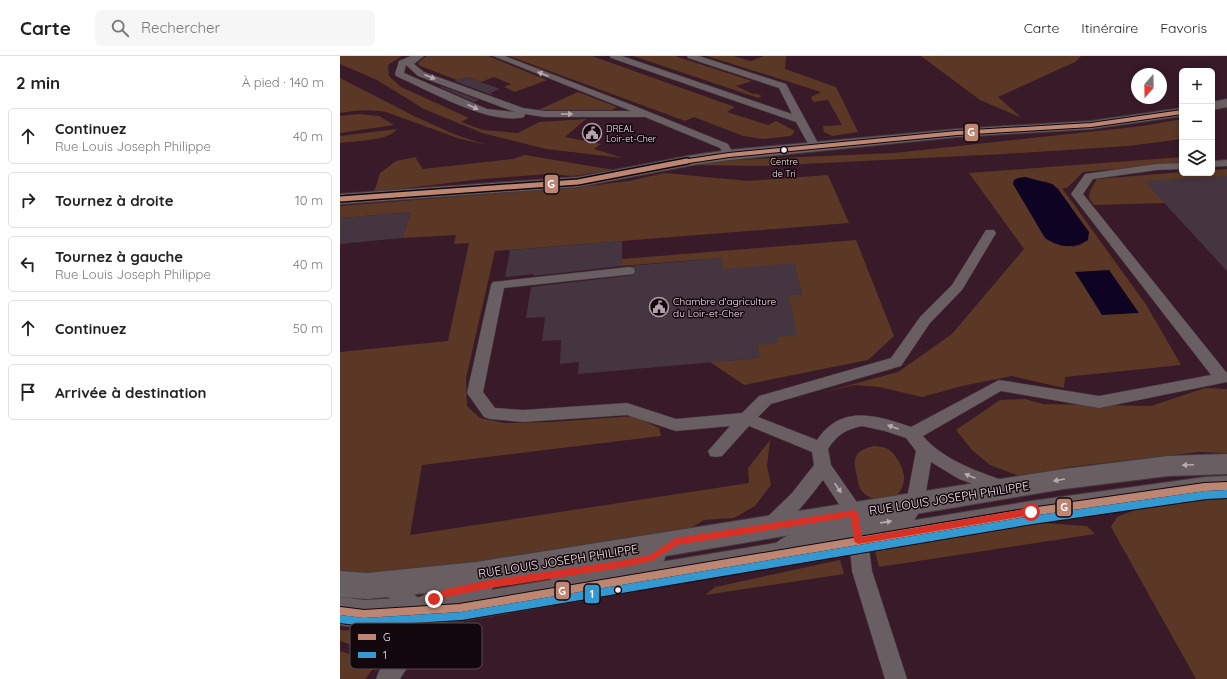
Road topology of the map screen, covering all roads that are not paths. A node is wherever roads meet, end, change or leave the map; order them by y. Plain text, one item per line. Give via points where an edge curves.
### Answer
1 (419, 56) edge
2 (496, 56) edge
3 (614, 56) edge
4 (690, 56) edge
5 (1227, 103) edge
6 (1215, 105) edge
7 (1179, 112) edge
8 (544, 114) junction
9 (645, 114) junction
10 (800, 120) junction
11 (814, 145) junction
12 (729, 155) junction
13 (1227, 163) edge
14 (1215, 164) edge
15 (1179, 166) edge
16 (340, 199) edge
17 (990, 233) dead end
18 (629, 271) dead end
19 (1225, 378) edge
20 (747, 418) junction
21 (912, 434) junction
22 (820, 448) junction
23 (925, 450) junction
24 (716, 451) dead end
25 (1227, 464) edge
26 (823, 466) junction
27 (1227, 486) edge
28 (1006, 489) junction
29 (915, 504) junction
30 (769, 527) junction
31 (856, 527) junction
32 (676, 542) junction
33 (340, 584) edge
34 (378, 584) junction
35 (415, 610) junction
36 (340, 611) edge
37 (411, 623) edge
38 (394, 669) edge
39 (387, 679) edge
40 (896, 679) edge

1 -> 8 lane via 409,64 421,74 521,111
1 -> 8 lane via 402,63 399,74 485,112 506,116
9 -> 2 lane
3 - 10 lane
4 - 10 lane via 783,86
5 - 6 main road
7 - 11 main road via 1091,125
8 -> 9 lane
9 - 12 lane via 724,146
10 - 11 lane
11 - 12 main road
12 - 16 main road via 585,181
13 - 14 lane
15 - 19 lane via 1089,176 1077,194
17 - 20 lane via 957,287 925,320 896,362 765,400
18 - 20 lane via 498,284 475,393 490,413 523,416 627,409 676,424
19 - 21 lane via 1099,402 999,385
20 - 22 lane
20 - 24 lane
21 -> 22 lane via 862,420 846,424 830,433
21 - 23 lane
22 - 26 lane
28 -> 23 lane via 965,474
23 - 29 lane
25 -> 28 main road, RUE LOUIS JOSEPH PHILIPPE via 1168,466
26 - 30 lane via 809,486
26 -> 31 lane
27 - 31 main road, RUE LOUIS JOSEPH PHILIPPE via 1031,512
28 - 29 main road, RUE LOUIS JOSEPH PHILIPPE
29 - 31 main road, RUE LOUIS JOSEPH PHILIPPE
30 - 31 main road, RUE LOUIS JOSEPH PHILIPPE
30 - 32 main road, RUE LOUIS JOSEPH PHILIPPE
31 - 35 main road, RUE LOUIS JOSEPH PHILIPPE via 769,556 460,608
31 - 40 lane via 862,571
32 - 34 main road, RUE LOUIS JOSEPH PHILIPPE via 476,575
32 - 35 lane via 652,558 446,593
33 - 34 main road, RUE LOUIS JOSEPH PHILIPPE
34 - 35 lane via 400,592 409,599
35 - 36 main road, RUE LOUIS JOSEPH PHILIPPE via 364,614
35 - 37 lane
38 - 39 lane

